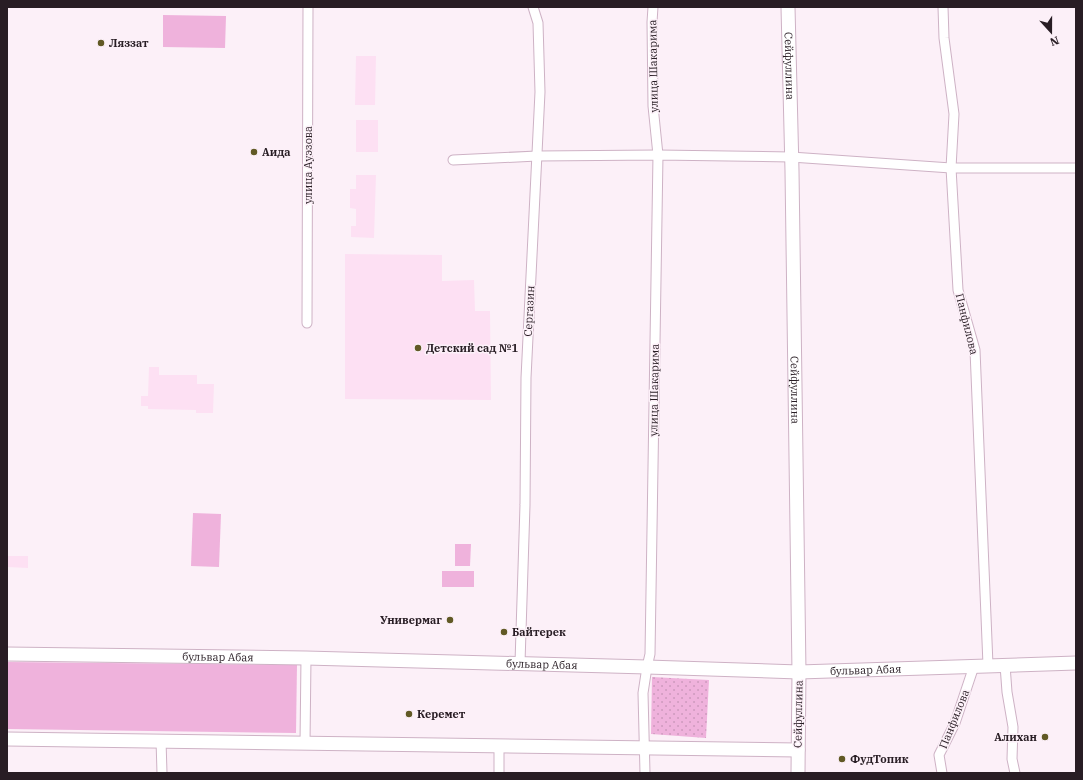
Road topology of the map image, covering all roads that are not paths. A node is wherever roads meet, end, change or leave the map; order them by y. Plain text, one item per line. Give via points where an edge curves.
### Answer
1 (308, 7) edge
2 (533, 7) edge
3 (653, 7) edge
4 (788, 7) edge
5 (943, 7) edge
6 (658, 155) junction
7 (537, 156) junction
8 (791, 157) junction
9 (453, 160) dead end
10 (951, 168) junction
11 (1076, 168) edge
12 (307, 323) dead end
13 (7, 654) edge
14 (306, 658) junction
15 (520, 663) junction
16 (1076, 663) edge
17 (1005, 665) junction
18 (647, 666) junction
19 (974, 666) junction
20 (988, 666) junction
21 (799, 672) junction
22 (7, 739) edge
23 (161, 740) junction
24 (305, 743) junction
25 (499, 745) junction
26 (645, 749) junction
27 (798, 750) junction
28 (162, 773) edge
29 (498, 773) edge
30 (645, 773) edge
31 (798, 773) edge
32 (942, 773) edge
33 (1015, 773) edge

1 - 12 street, улица Ауэзова
2 - 7 street, Сергазин via 539,31
3 - 6 street, улица Шакарима via 653,106
4 - 8 main road, Сейфуллина
5 - 10 street, Панфилова via 944,38 954,114
6 - 7 street
6 - 8 street
6 - 18 street, улица Шакарима via 650,654
7 - 9 street
7 - 15 street, Сергазин via 526,378
8 - 10 street
8 - 21 main road, Сейфуллина
10 - 11 street
10 - 20 street, Панфилова via 958,290 975,350
13 - 14 main road, бульвар Абая
14 - 15 main road, бульвар Абая
14 - 24 street
15 - 18 main road, бульвар Абая
16 - 17 main road, бульвар Абая
17 - 20 main road, бульвар Абая
17 - 33 street via 1013,727 1012,759
18 - 21 main road, бульвар Абая
18 - 26 street, улица Шакарима via 643,702
19 - 20 main road, бульвар Абая
19 - 21 main road, бульвар Абая
19 - 32 street, Панфилова via 955,723 939,755
21 - 27 main road, Сейфуллина
22 - 23 main road
23 - 24 main road
23 - 28 street
24 - 25 main road
25 - 26 main road
25 - 29 street
26 - 27 main road
26 - 30 street, улица Шакарима
27 - 31 main road, Сейфуллина

